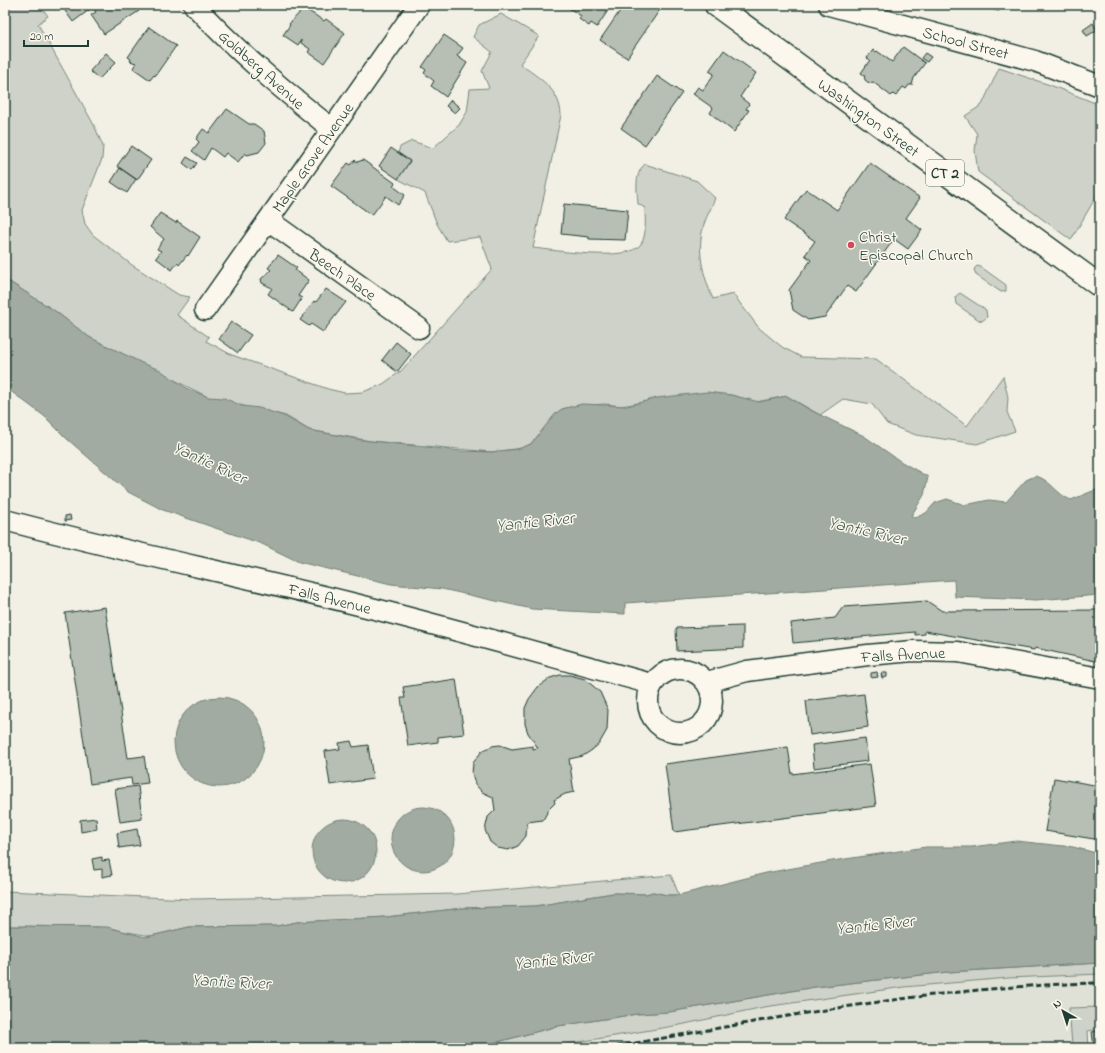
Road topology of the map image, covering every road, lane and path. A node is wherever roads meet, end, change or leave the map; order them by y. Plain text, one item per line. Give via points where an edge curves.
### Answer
1 (194, 5) edge
2 (419, 5) edge
3 (829, 5) edge
4 (726, 8) edge
5 (1100, 86) edge
6 (332, 129) junction
7 (268, 220) junction
8 (1100, 286) edge
9 (205, 310) dead end
10 (418, 328) dead end
11 (5, 520) edge
12 (1100, 678) edge
13 (707, 682) junction
14 (652, 684) junction

1 - 6 street, Goldberg Avenue via 267,76
2 - 6 street, Maple Grove Avenue
3 - 5 street, School Street via 1035,61
4 - 8 highway, Washington Street / CT 2
6 - 7 street, Maple Grove Avenue
7 - 9 street, Maple Grove Avenue
7 - 10 street, Beech Place
11 - 14 street, Falls Avenue via 353,603
12 - 13 street, Falls Avenue via 958,652 913,651 747,670
13 - 14 street via 692,671 674,669 666,672
13 - 14 street via 713,702 706,721 689,732 678,733 660,726 649,711

